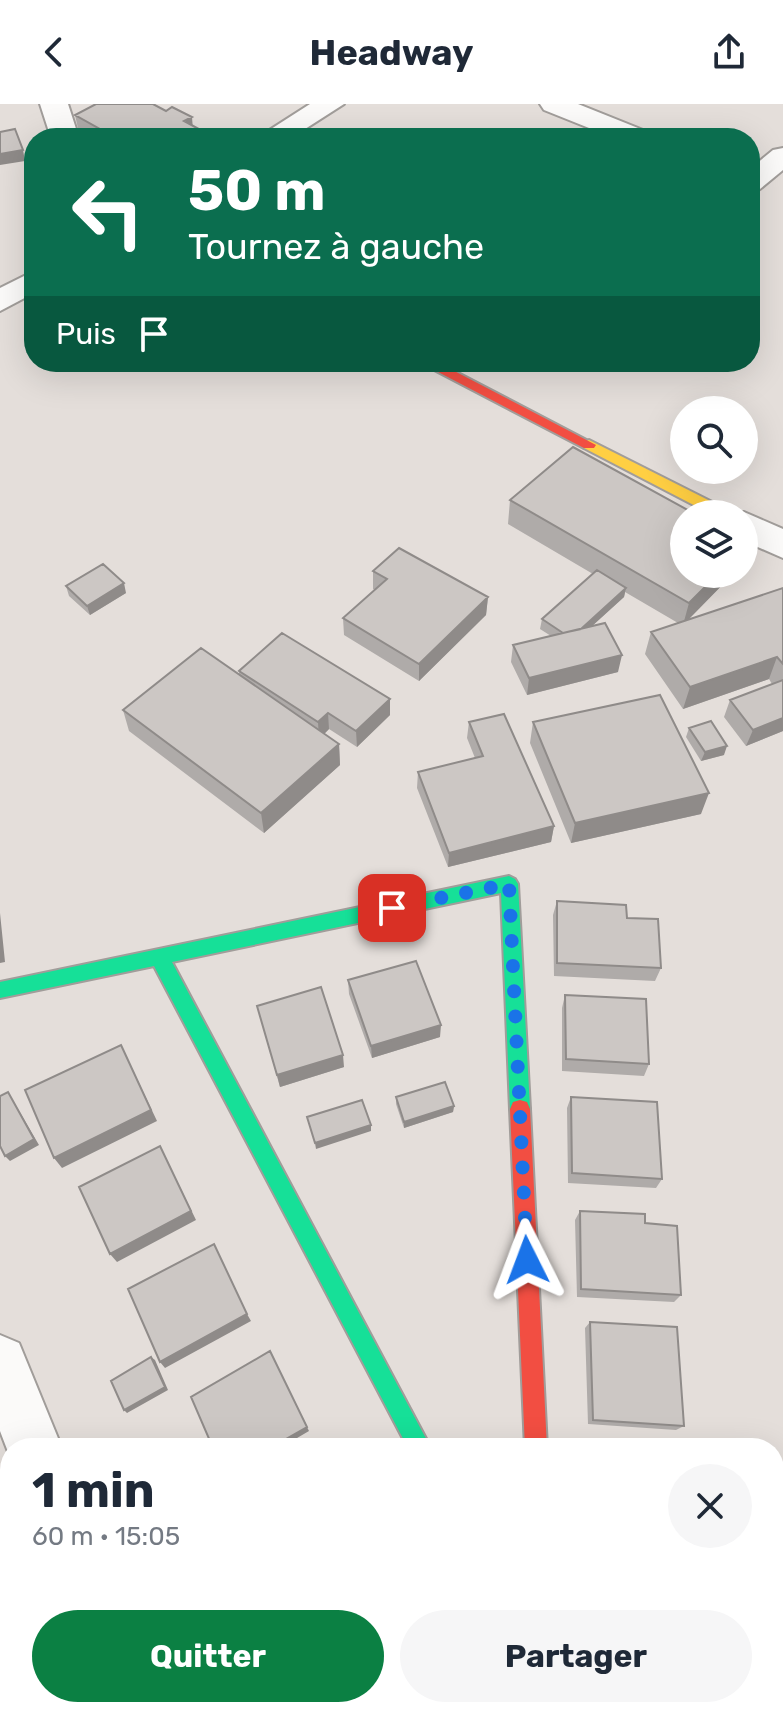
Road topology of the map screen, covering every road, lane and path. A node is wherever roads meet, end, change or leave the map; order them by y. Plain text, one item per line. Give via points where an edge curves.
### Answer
1 (54, 104) edge
2 (330, 104) edge
3 (554, 104) edge
4 (62, 128) edge
5 (288, 128) edge
6 (613, 128) edge
7 (783, 156) edge
8 (760, 176) edge
9 (760, 188) edge
10 (783, 198) edge
11 (24, 286) edge
12 (0, 301) edge
13 (446, 372) edge
14 (696, 500) edge
15 (758, 532) edge
16 (783, 545) edge
17 (159, 957) junction
18 (0, 990) edge
19 (0, 1362) edge
20 (30, 1438) edge
21 (415, 1438) edge
22 (536, 1438) edge

1 - 4 street
2 - 5 street
3 - 6 street
7 - 8 street
9 - 10 street
11 - 12 street
13 - 14 street
15 - 16 street
17 - 18 street
17 - 21 street
17 - 22 street via 509,884
19 - 20 street

